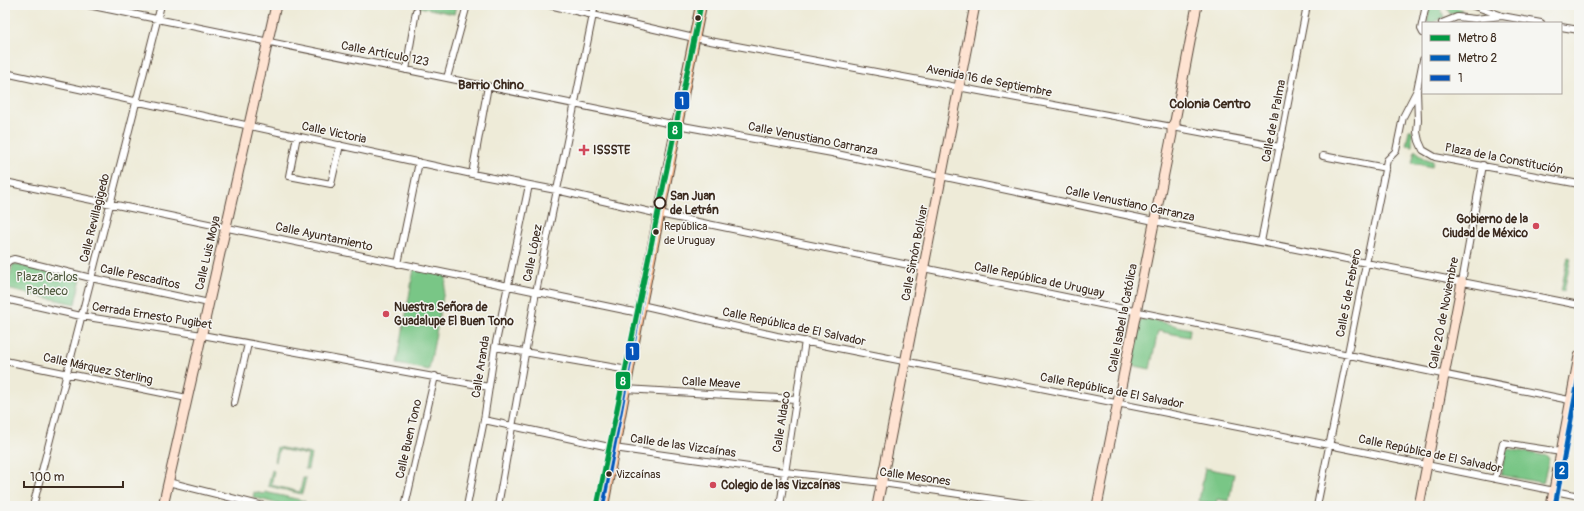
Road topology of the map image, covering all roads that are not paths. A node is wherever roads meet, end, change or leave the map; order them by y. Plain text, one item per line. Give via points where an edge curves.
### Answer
1 (6, 5) edge
2 (88, 5) edge
3 (161, 5) edge
4 (276, 5) edge
5 (467, 5) edge
6 (549, 5) edge
7 (595, 5) edge
8 (701, 5) edge
9 (975, 5) edge
10 (1196, 5) edge
11 (1307, 5) edge
12 (1426, 5) edge
13 (1470, 5) edge
14 (5, 11) edge
15 (416, 11) dead end
16 (593, 15) junction
17 (1502, 16) junction
18 (157, 19) junction
19 (1422, 22) edge
20 (1444, 22) edge
21 (1535, 22) edge
22 (1562, 27) edge
23 (1579, 30) edge
24 (694, 38) junction
25 (268, 42) junction
26 (1422, 65) edge
27 (406, 70) junction
28 (5, 73) edge
29 (447, 78) junction
30 (488, 86) junction
31 (959, 87) junction
32 (1417, 90) junction
33 (136, 101) junction
34 (574, 104) junction
35 (677, 125) junction
36 (249, 126) junction
37 (1173, 127) junction
38 (297, 136) junction
39 (340, 145) junction
40 (1280, 147) junction
41 (1323, 156) dead end
42 (419, 162) junction
43 (1483, 166) junction
44 (1386, 168) junction
45 (472, 174) junction
46 (942, 176) junction
47 (5, 182) edge
48 (1579, 184) edge
49 (529, 185) junction
50 (556, 190) junction
51 (110, 203) junction
52 (659, 214) junction
53 (1154, 220) junction
54 (226, 228) junction
55 (1261, 242) junction
56 (1366, 263) junction
57 (398, 264) junction
58 (924, 267) junction
59 (5, 268) edge
60 (91, 278) junction
61 (1462, 282) junction
62 (507, 286) junction
63 (536, 292) junction
64 (5, 299) edge
65 (209, 303) junction
66 (1579, 305) edge
67 (640, 309) junction
68 (1136, 312) junction
69 (81, 316) junction
70 (202, 335) junction
71 (805, 342) junction
72 (248, 344) junction
73 (495, 347) junction
74 (525, 353) junction
75 (1347, 354) junction
76 (1579, 356) edge
77 (5, 361) edge
78 (906, 362) junction
79 (628, 370) junction
80 (67, 373) junction
81 (1444, 374) junction
82 (435, 376) junction
83 (489, 387) junction
84 (625, 389) junction
85 (187, 398) junction
86 (796, 399) junction
87 (1575, 401) edge
88 (234, 403) dead end
89 (1117, 404) junction
90 (484, 420) junction
91 (512, 426) junction
92 (1329, 445) junction
93 (614, 448) junction
94 (1561, 452) junction
95 (1427, 464) junction
96 (785, 472) junction
97 (1496, 479) junction
98 (168, 482) junction
99 (882, 483) junction
100 (1554, 491) junction
101 (1579, 496) edge
102 (33, 506) edge
103 (163, 506) edge
104 (264, 506) edge
105 (405, 506) edge
106 (467, 506) edge
107 (498, 506) edge
108 (603, 506) edge
109 (780, 506) edge
110 (877, 506) edge
111 (1042, 506) edge
112 (1097, 506) edge
113 (1317, 506) edge
114 (1419, 506) edge
115 (1551, 506) edge

1 - 14 street
2 - 18 street, Calle Artículo 123
3 - 18 street, Calle Revillagigedo
4 - 25 street, Calle Luis Moya
5 - 29 street
6 - 16 street, Avenida 16 de Septiembre
7 - 16 street, Calle López
8 - 24 main road
9 - 31 street, Calle Simón Bolívar
10 - 37 street, Calle Isabel la Católica
11 - 40 street, Calle de la Palma
12 - 19 street
13 - 17 street
15 - 27 street
16 - 24 street, Avenida 16 de Septiembre
16 - 34 street, Calle López
17 - 20 street via 1474,19 1457,17
17 - 21 street
18 - 25 street, Calle Artículo 123
18 - 33 street, Calle Revillagigedo
22 - 23 street
24 - 31 street, Avenida 16 de Septiembre
24 - 35 main road
25 - 27 street, Calle Artículo 123
25 - 36 street, Calle Luis Moya
26 - 32 street, Plaza de la Constitución
27 - 29 street, Calle Artículo 123
28 - 33 street, Calle Victoria
29 - 30 street, Calle Artículo 123
30 - 34 street, Calle Artículo 123
30 - 45 street
31 - 37 street, Avenida 16 de Septiembre
31 - 46 street, Calle Simón Bolívar
32 - 43 street, Plaza de la Constitución via 1417,132 1423,150 1435,157
32 - 44 street, Calle 5 de Febrero via 1403,117 1396,151 1387,160
33 - 36 street, Calle Victoria
33 - 51 street, Calle Revillagigedo
34 - 35 street, Calle Artículo 123
34 - 50 street, Calle López
35 - 46 street, Calle Venustiano Carranza
35 - 52 main road
36 - 38 street, Calle Victoria
36 - 54 street, Calle Luis Moya
37 - 40 street, Avenida 16 de Septiembre
37 - 53 street, Calle Isabel la Católica
38 - 39 street, Calle Victoria
38 - 39 street via 289,176 331,184
39 - 42 street, Calle Victoria
40 - 55 street, Calle de la Palma
41 - 44 street
42 - 45 street, Calle Victoria
42 - 57 street
43 - 48 street, Plaza de la Constitución
43 - 61 street, Calle 20 de Noviembre
44 - 56 street, Calle 5 de Febrero
45 - 49 street, Calle Victoria
46 - 53 street, Calle Venustiano Carranza
46 - 58 street, Calle Simón Bolívar
47 - 51 street, Calle Ayuntamiento
49 - 50 street, Calle Victoria
49 - 62 street, Calle Aranda
50 - 52 street, Calle Victoria
50 - 63 street, Calle López
51 - 54 street, Calle Ayuntamiento
51 - 60 street, Calle Revillagigedo
52 - 58 street, Calle República de Uruguay
52 - 67 main road
53 - 55 street, Calle Venustiano Carranza
53 - 68 street, Calle Isabel la Católica
54 - 57 street, Calle Ayuntamiento
54 - 65 street, Calle Luis Moya
55 - 56 street, Calle Venustiano Carranza
56 - 61 street, Calle Venustiano Carranza
56 - 75 street, Calle 5 de Febrero
57 - 62 street, Calle Ayuntamiento
58 - 68 street, Calle República de Uruguay
58 - 78 street, Calle Simón Bolívar
59 - 60 street via 9,260 14,259
60 - 65 street, Calle Pescaditos
60 - 69 street, Calle Revillagigedo
61 - 66 street, Calle Venustiano Carranza
61 - 81 street, Calle 20 de Noviembre
62 - 63 street, Calle Ayuntamiento
62 - 73 street, Calle Aranda
63 - 67 street, Calle Ayuntamiento
63 - 74 street, Calle López
64 - 69 street, Cerrada Ernesto Pugibet
65 - 70 street, Calle Luis Moya
67 - 71 street, Calle República de El Salvador
67 - 79 main road
68 - 75 street, Calle República de Uruguay
68 - 89 street, Calle Isabel la Católica
69 - 70 street, Cerrada Ernesto Pugibet
69 - 80 street, Calle Revillagigedo
70 - 72 street, Cerrada Ernesto Pugibet
70 - 85 street, Calle Luis Moya
71 - 78 street, Calle República de El Salvador
71 - 86 street, Calle Aldaco
72 - 82 street, Cerrada Ernesto Pugibet
72 - 88 street
73 - 74 street
73 - 83 street, Calle Aranda
74 - 79 street
74 - 91 street, Calle López
75 - 81 street, Calle República de Uruguay
75 - 92 street, Calle 5 de Febrero
76 - 87 street
77 - 80 street, Calle Márquez Sterling
78 - 89 street, Calle República de El Salvador
78 - 99 street, Calle Simón Bolívar
79 - 84 main road
80 - 85 street, Calle Márquez Sterling
80 - 102 street, Calle Revillagigedo
81 - 87 street, Calle República de Uruguay
81 - 95 street, Calle 20 de Noviembre
82 - 83 street, Cerrada Ernesto Pugibet
82 - 105 street, Calle Buen Tono
83 - 90 street, Calle Aranda
84 - 86 street, Calle Meave
84 - 93 main road
85 - 98 street, Calle Luis Moya
86 - 96 street, Calle Aldaco
87 - 94 street
89 - 92 street, Calle República de El Salvador
89 - 112 street, Calle Isabel la Católica
90 - 91 street, Calle de las Vizcaínas
90 - 106 street, Calle Aranda
91 - 93 street, Calle de las Vizcaínas
91 - 107 street, Calle López
92 - 95 street, Calle República de El Salvador
92 - 113 street, Calle 5 de Febrero
93 - 96 street, Calle de las Vizcaínas
93 - 108 main road
94 - 97 street via 1503,442
94 - 100 street
95 - 97 street, Calle República de El Salvador
95 - 114 street, Calle 20 de Noviembre
96 - 99 street, Calle Mesones
96 - 109 street, Calle Aldaco
97 - 100 street, Calle República de El Salvador
98 - 103 street, Calle Luis Moya
98 - 104 street
99 - 110 street, Calle Simón Bolívar
99 - 111 street, Calle Mesones
100 - 101 street, Calle República de El Salvador
100 - 115 street

